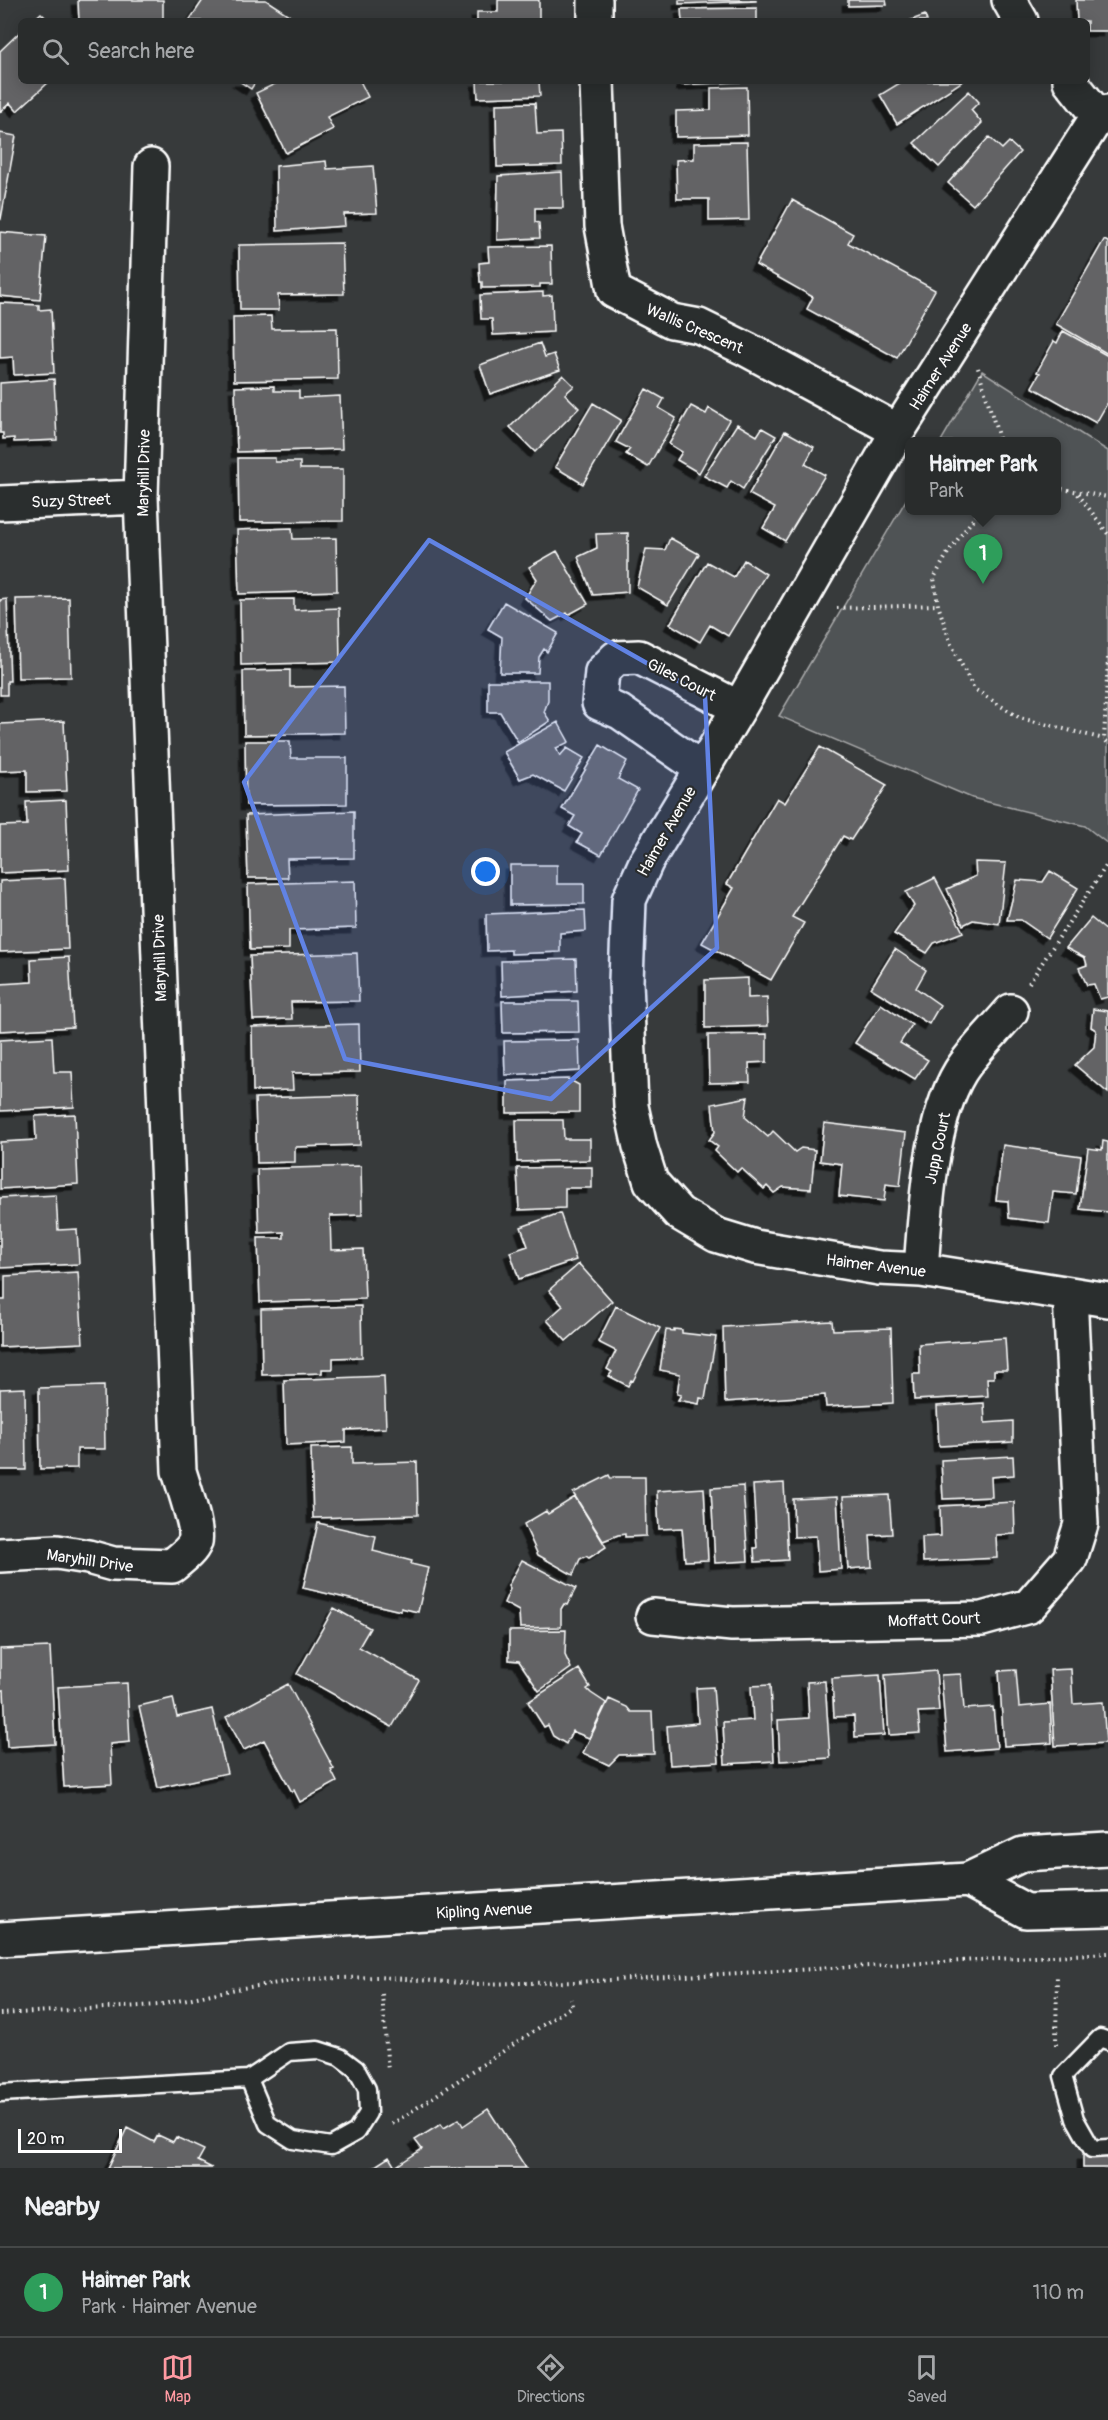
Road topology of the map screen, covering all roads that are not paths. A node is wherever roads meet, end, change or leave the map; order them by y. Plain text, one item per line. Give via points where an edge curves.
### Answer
1 (595, 0) edge
2 (1009, 0) edge
3 (596, 18) edge
4 (1019, 18) edge
5 (597, 84) edge
6 (1073, 84) edge
7 (1103, 114) edge
8 (151, 166) dead end
9 (898, 431) junction
10 (141, 497) junction
11 (0, 503) edge
12 (739, 708) junction
13 (702, 769) junction
14 (1011, 1011) road end
15 (921, 1270) junction
16 (1070, 1295) junction
17 (1108, 1300) edge
18 (0, 1555) edge
19 (654, 1616) dead end
20 (1108, 1849) edge
21 (968, 1880) junction
22 (1108, 1909) edge
23 (0, 1939) edge
24 (1108, 2040) edge
25 (249, 2079) junction
26 (0, 2092) edge
27 (1108, 2148) edge

1 - 3 street
2 - 4 street
5 - 9 street, Wallis Crescent via 602,226 614,291 672,321 699,326 746,349
6 - 7 street
7 - 9 street, Haimer Avenue
8 - 10 street, Maryhill Drive
9 - 12 street, Haimer Avenue
10 - 11 street, Suzy Street
10 - 18 street, Maryhill Drive via 179,1471 195,1524 195,1541 171,1566 113,1564 57,1552
12 - 13 street, Haimer Avenue
12 - 13 street, Giles Court via 639,657 616,658 602,672 599,703 620,712
13 - 15 street, Haimer Avenue via 646,862 629,900 626,981 631,1106 651,1182 680,1213 716,1235 765,1249 879,1268
14 - 15 street, Jupp Court via 960,1072 942,1115 926,1202
15 - 16 street, Haimer Avenue
16 - 17 street, Haimer Avenue
16 - 19 street, Moffatt Court via 1081,1524 1070,1559 1029,1606 982,1619 732,1624
20 - 21 street, Kipling Avenue via 1023,1854
21 - 22 street via 1026,1911
21 - 23 street, Kipling Avenue
24 - 27 lane via 1100,2038 1063,2076 1075,2119 1092,2149
25 - 25 lane via 268,2124 293,2140 331,2146 356,2132 368,2113 367,2089 356,2069 340,2057 318,2050 289,2052
25 - 26 lane

